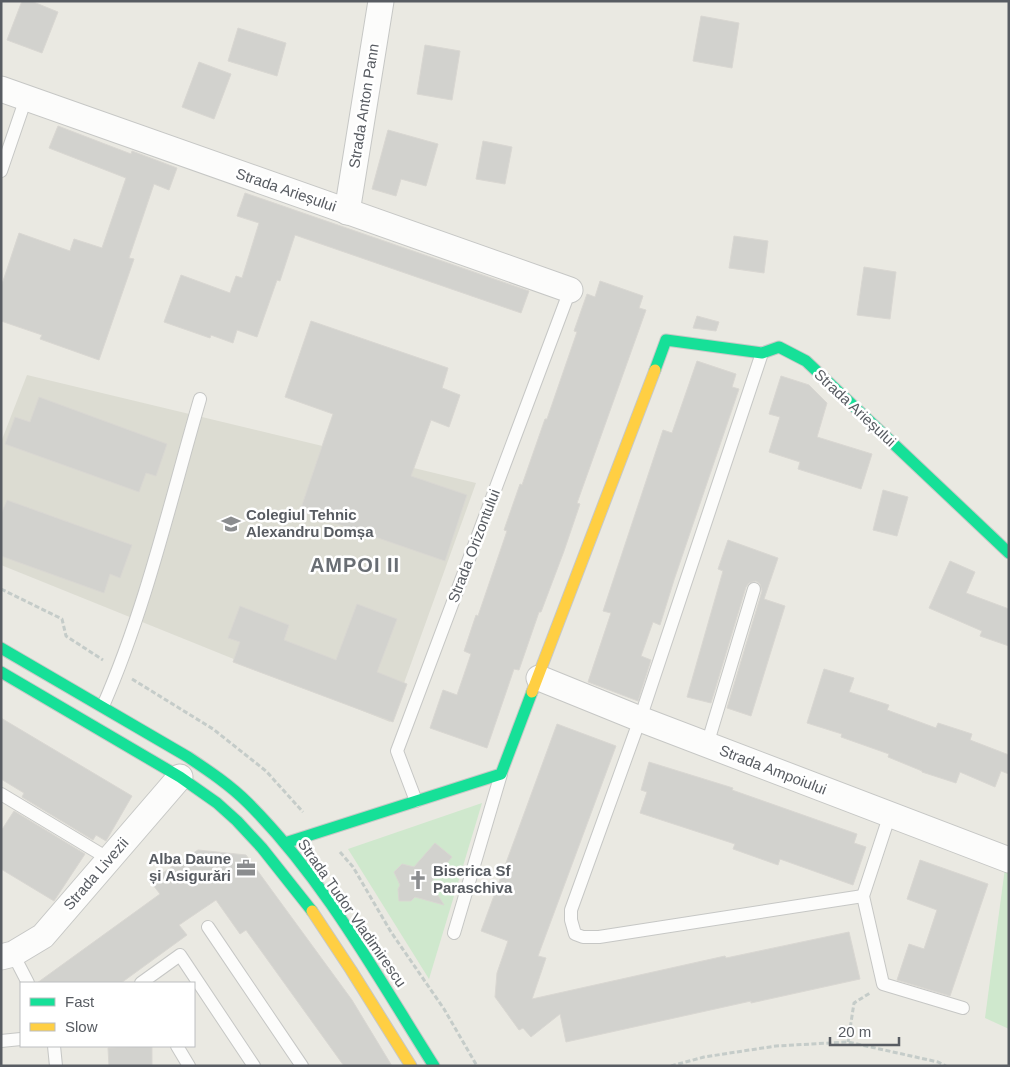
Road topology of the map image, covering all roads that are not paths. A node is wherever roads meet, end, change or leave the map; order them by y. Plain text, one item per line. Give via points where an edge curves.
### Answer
1 (381, 1) edge
2 (1, 89) edge
3 (26, 98) junction
4 (1, 171) edge
5 (347, 212) junction
6 (570, 290) joint
7 (762, 353) junction
8 (200, 399) dead end
9 (1009, 553) edge
10 (754, 589) dead end
11 (1, 648) edge
12 (1, 672) edge
13 (539, 678) junction
14 (102, 706) junction
15 (640, 719) junction
16 (707, 745) junction
17 (501, 774) junction
18 (180, 777) junction
19 (1, 794) edge
20 (416, 801) junction
21 (890, 814) junction
22 (285, 843) junction
23 (109, 859) junction
24 (1009, 860) edge
25 (863, 896) junction
26 (208, 927) dead end
27 (454, 933) dead end
28 (7, 956) edge
29 (27, 982) edge
30 (142, 982) edge
31 (963, 1008) dead end
32 (20, 1039) edge
33 (1, 1041) edge
34 (54, 1047) edge
35 (178, 1047) edge
36 (56, 1066) edge
37 (189, 1066) edge
38 (254, 1066) edge
39 (302, 1066) edge
40 (411, 1066) edge
41 (434, 1066) edge

1 - 5 street, Strada Anton Pann
2 - 3 street, Strada Arieșului
3 - 4 lane
3 - 5 street, Strada Arieșului
5 - 6 street, Strada Arieșului
6 - 20 lane, Strada Orizontului via 397,751
7 - 9 main road, Strada Arieșului via 779,347 806,362
7 - 13 main road, Strada Arieșului via 666,340
7 - 15 lane
8 - 14 lane via 136,620 119,670
10 - 16 lane
11 - 14 main road, Strada Tudor Vladimirescu
12 - 18 main road
13 - 15 street, Strada Ampoiului
13 - 17 main road
14 - 22 main road, Strada Tudor Vladimirescu via 217,777 248,802
15 - 16 street, Strada Ampoiului
15 - 25 lane via 571,910 575,934 599,937
16 - 21 street, Strada Ampoiului
17 - 20 main road
17 - 27 lane
18 - 23 street, Strada Livezii
18 - 40 main road via 236,820 319,921
19 - 23 lane
20 - 22 main road
21 - 24 street, Strada Ampoiului
21 - 25 lane
22 - 41 main road, Strada Tudor Vladimirescu via 332,907
23 - 28 street, Strada Livezii via 43,936
25 - 31 lane via 883,984
26 - 39 lane
28 - 29 lane
30 - 38 lane via 180,955
32 - 33 lane
34 - 36 lane
35 - 37 lane

